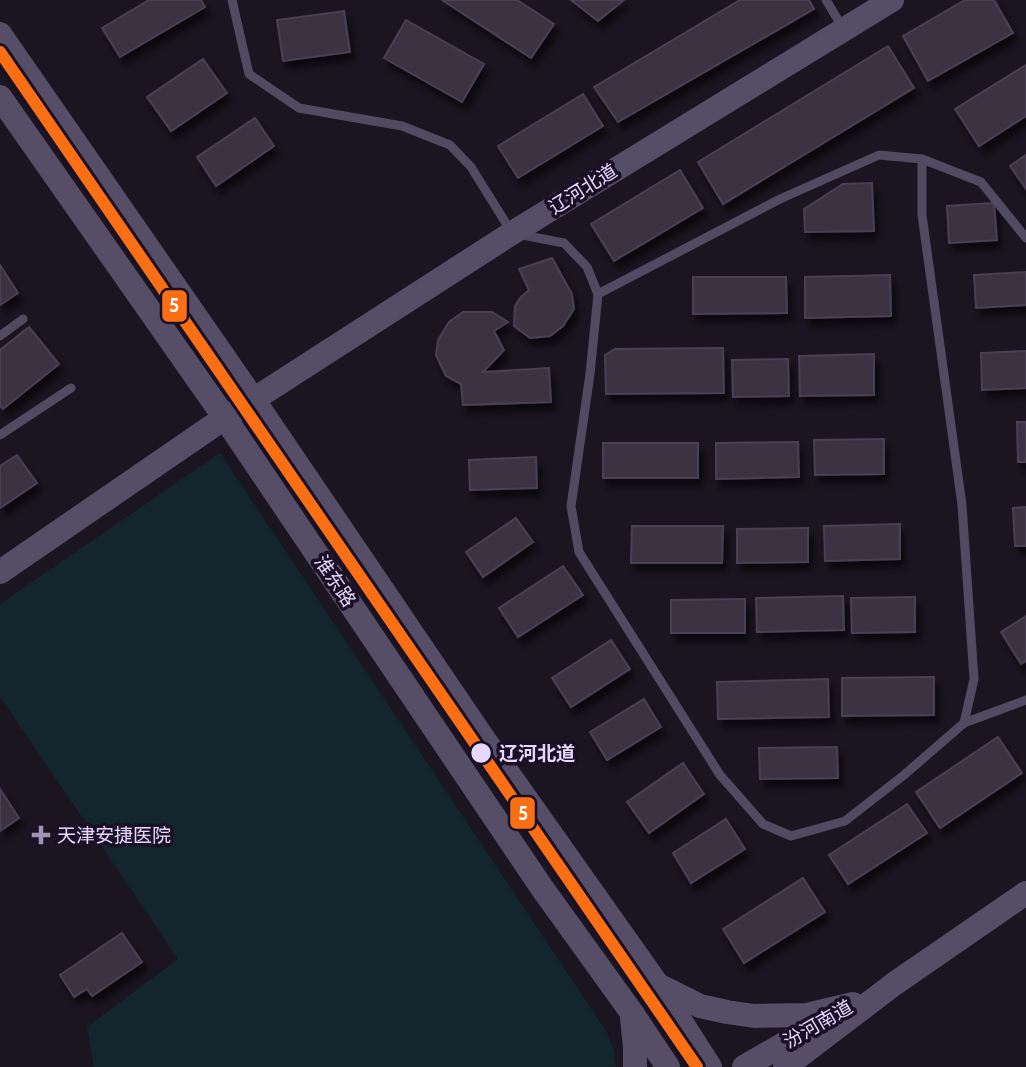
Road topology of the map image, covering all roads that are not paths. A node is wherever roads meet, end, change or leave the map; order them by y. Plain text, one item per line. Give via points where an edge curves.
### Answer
1 (232, 0) edge
2 (826, 0) edge
3 (892, 0) edge
4 (844, 29) junction
5 (0, 34) edge
6 (0, 97) edge
7 (922, 159) junction
8 (512, 233) junction
9 (1026, 238) edge
10 (598, 294) junction
11 (23, 318) dead end
12 (0, 336) edge
13 (71, 388) dead end
14 (253, 400) junction
15 (225, 418) junction
16 (0, 435) edge
17 (0, 572) edge
18 (1026, 700) edge
19 (964, 723) junction
20 (1026, 893) edge
21 (656, 984) junction
22 (894, 984) junction
23 (853, 1004) junction
24 (632, 1013) junction
25 (828, 1032) junction
26 (635, 1067) edge
27 (668, 1067) edge
28 (710, 1067) edge
29 (744, 1067) edge
30 (785, 1067) edge
31 (809, 1067) edge

1 - 8 lane via 249,74 299,108 402,126 450,145 471,167
2 - 4 lane
3 - 4 main road, 辽河北道
4 - 8 main road, 辽河北道
5 - 14 main road, 淮东路
6 - 15 main road, 淮东路
7 - 9 lane via 981,182
7 - 10 lane via 879,155 780,199
7 - 19 lane via 922,215 962,505 974,679
8 - 10 lane via 564,243 587,267
8 - 14 main road, 辽河北道
10 - 19 lane via 572,506 579,552 720,775 762,824 791,836 845,821
11 - 12 lane
13 - 16 lane
14 - 15 main road, 辽河北道
14 - 21 main road, 淮东路
15 - 17 main road, 辽河北道
15 - 24 main road, 淮东路 via 542,888
18 - 19 lane
20 - 22 main road, 汾河南道
21 - 23 main road via 699,1006 754,1016 807,1015
21 - 28 main road, 淮东路
22 - 23 main road, 汾河南道
22 - 25 main road, 汾河南道
23 - 29 main road, 汾河南道
24 - 26 main road
24 - 27 main road, 淮东路
25 - 30 main road, 汾河南道
25 - 31 main road

